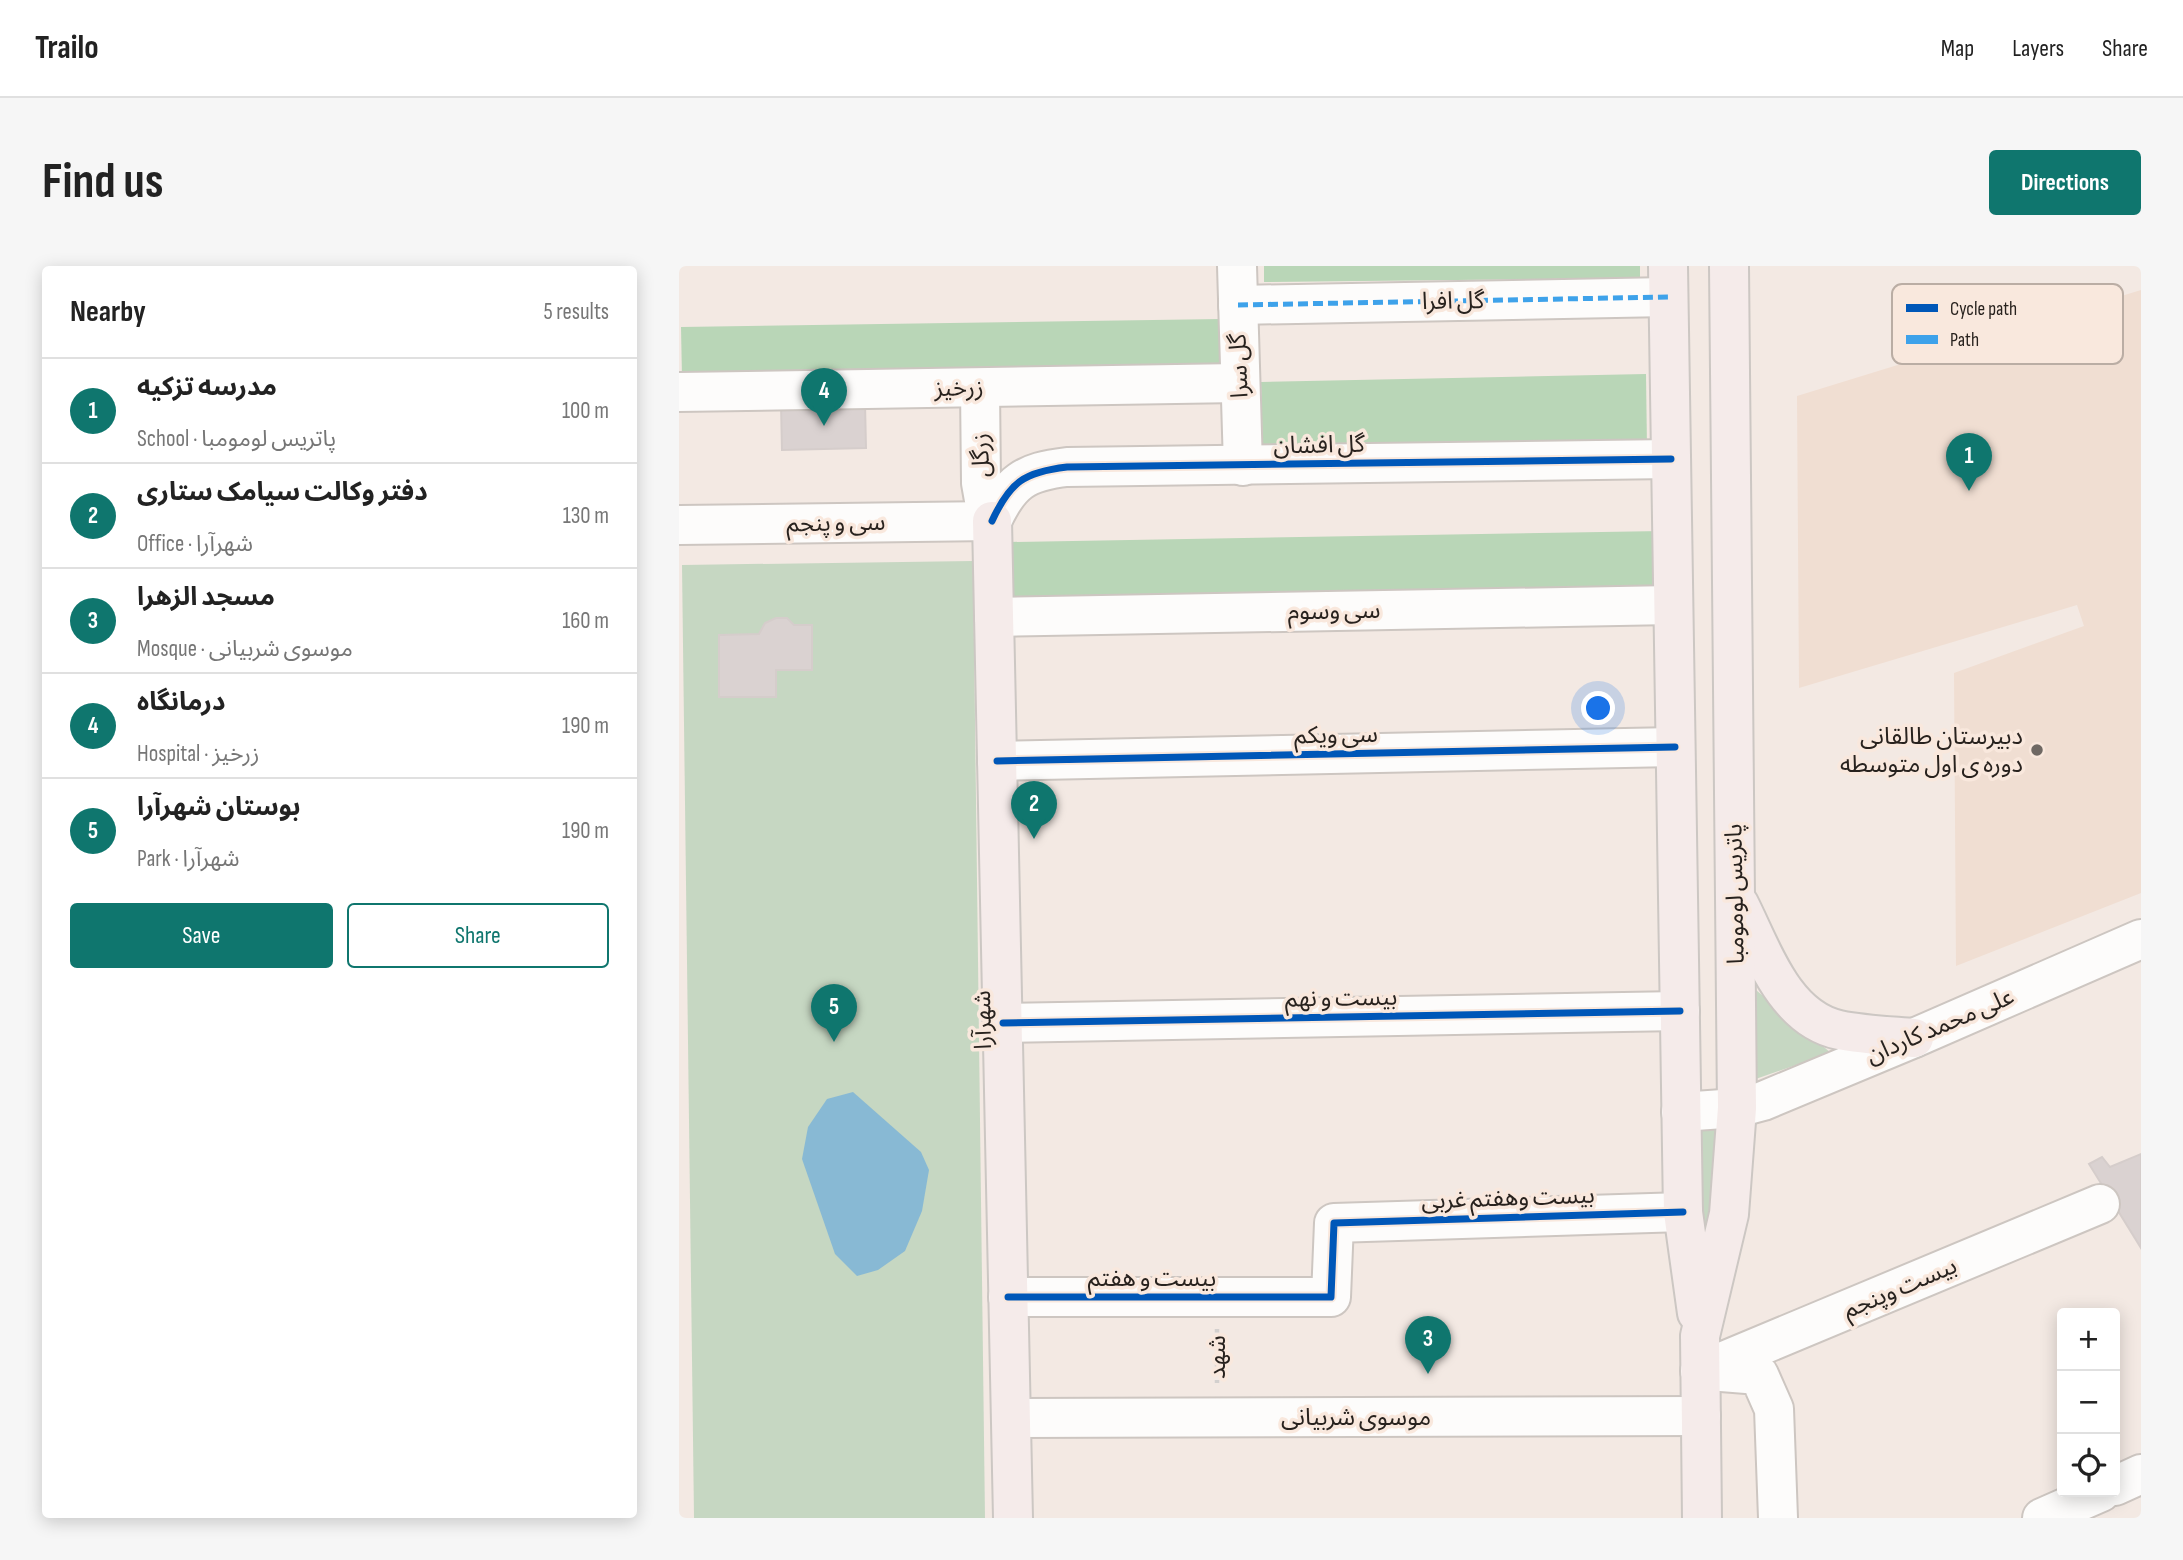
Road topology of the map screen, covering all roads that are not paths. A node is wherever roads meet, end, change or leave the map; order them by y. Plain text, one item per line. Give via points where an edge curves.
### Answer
1 (1237, 266) edge
2 (1729, 266) edge
3 (1668, 281) edge
4 (1238, 304) junction
5 (1240, 383) junction
6 (980, 388) junction
7 (679, 391) edge
8 (1671, 459) junction
9 (1243, 466) junction
10 (992, 521) junction
11 (679, 525) edge
12 (1674, 605) junction
13 (994, 617) junction
14 (1674, 659) junction
15 (1733, 659) junction
16 (1675, 747) junction
17 (997, 761) junction
18 (1735, 897) junction
19 (2141, 939) edge
20 (1679, 1011) junction
21 (1003, 1023) junction
22 (1914, 1038) junction
23 (1737, 1108) junction
24 (1681, 1112) junction
25 (2099, 1204) dead end
26 (1683, 1212) junction
27 (1334, 1223) joint
28 (1008, 1297) junction
29 (1700, 1354) junction
30 (1701, 1416) junction
31 (1011, 1418) junction
32 (2141, 1474) edge
33 (2120, 1484) edge
34 (2090, 1497) edge
35 (1013, 1518) edge
36 (1702, 1518) edge
37 (1778, 1518) edge
38 (2042, 1518) edge

1 - 4 street, گل سرا
2 - 15 main road, پاتریس لومومبا
3 - 4 street, گل افرا
3 - 8 main road
4 - 5 street, گل سرا
5 - 6 street, زرخیز
5 - 9 street, گل سرا
6 - 7 street, زرخیز
6 - 10 street, زرگل via 981,484
8 - 9 street, گل افشان
8 - 12 main road
9 - 10 street, گل افشان via 1051,469 1013,486
10 - 11 street, سی و پنجم
10 - 13 main road, شهرآرا
12 - 13 street, سی وسوم
12 - 14 main road
13 - 17 main road, شهرآرا
14 - 15 main road via 1696,699 1715,699 1727,684
14 - 16 main road
15 - 18 main road, پاتریس لومومبا
16 - 17 street, سی ویکم
16 - 20 main road
17 - 21 main road, شهرآرا
18 - 22 main road via 1783,990 1807,1016 1837,1030
18 - 23 main road, پاتریس لومومبا
19 - 22 street, علی محمد کاردان
20 - 21 street, بیست و نهم
20 - 24 main road
21 - 28 main road, شهرآرا
22 - 23 street, علی محمد کاردان
23 - 24 street, علی محمد کاردان
23 - 29 main road, پاتریس لومومبا via 1729,1214
24 - 26 main road
25 - 29 street, بیست وپنجم
26 - 27 street, بیست وهفتم غربی
26 - 29 main road
27 - 28 street, بیست و هفتم via 1314,1297
28 - 31 main road, شهرآرا
29 - 30 main road, پاتریس لومومبا
29 - 37 street via 1730,1371 1759,1375 1774,1409
30 - 31 street, موسوی شربیانی
30 - 36 main road, پاتریس لومومبا
31 - 35 main road, شهرآرا
32 - 33 street
34 - 38 street

